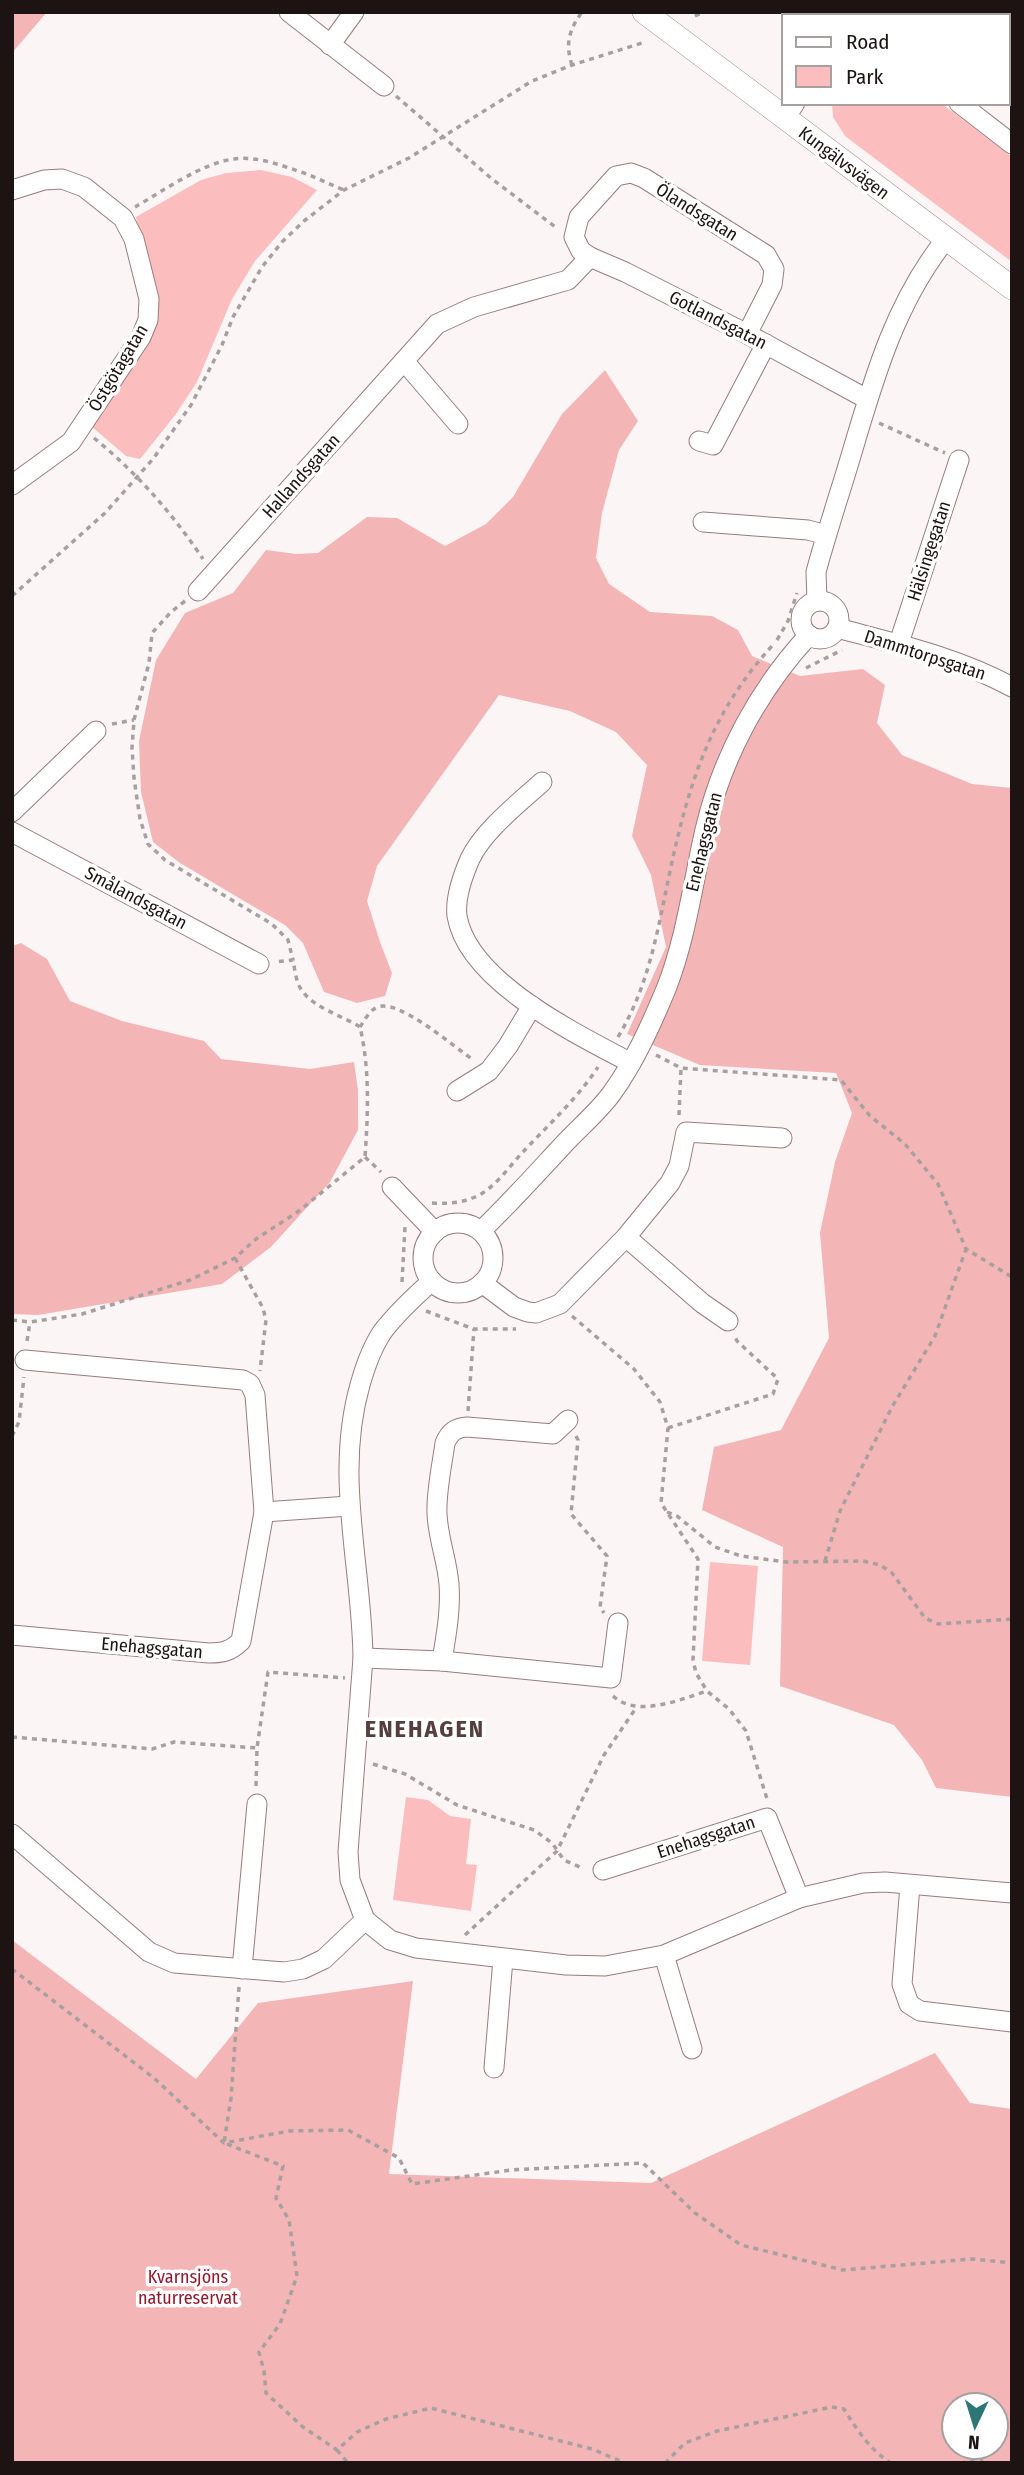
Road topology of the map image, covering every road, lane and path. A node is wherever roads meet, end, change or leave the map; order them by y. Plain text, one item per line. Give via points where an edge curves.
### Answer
1 (289, 12) edge
2 (354, 12) edge
3 (582, 12) edge
4 (644, 12) edge
5 (704, 12) edge
6 (695, 16) dead end
7 (645, 42) dead end
8 (330, 45) junction
9 (572, 65) junction
10 (384, 86) joint
11 (962, 105) edge
12 (790, 111) edge
13 (444, 136) junction
14 (1012, 144) edge
15 (12, 190) edge
16 (344, 190) junction
17 (120, 215) junction
18 (552, 226) junction
19 (565, 236) junction
20 (946, 239) junction
21 (590, 257) junction
22 (1012, 288) edge
23 (747, 334) junction
24 (765, 344) junction
25 (404, 361) junction
26 (865, 407) junction
27 (458, 424) dead end
28 (82, 427) junction
29 (699, 441) dead end
30 (959, 460) joint
31 (138, 476) junction
32 (12, 485) edge
33 (703, 522) dead end
34 (827, 535) junction
35 (198, 591) junction
36 (797, 592) dead end
37 (12, 596) edge
38 (817, 601) junction
39 (837, 628) junction
40 (809, 635) junction
41 (899, 643) junction
42 (848, 649) dead end
43 (779, 653) junction
44 (1012, 687) edge
45 (96, 731) dead end
46 (542, 782) dead end
47 (12, 811) edge
48 (12, 832) edge
49 (293, 960) junction
50 (259, 964) joint
51 (532, 1006) junction
52 (360, 1027) junction
53 (609, 1052) junction
54 (635, 1055) junction
55 (681, 1068) junction
56 (489, 1071) junction
57 (457, 1091) dead end
58 (686, 1132) junction
59 (782, 1138) dead end
60 (392, 1187) dead end
61 (413, 1210) junction
62 (481, 1231) junction
63 (435, 1232) junction
64 (626, 1237) junction
65 (966, 1249) junction
66 (234, 1258) junction
67 (1012, 1277) edge
68 (432, 1281) junction
69 (482, 1283) junction
70 (411, 1301) junction
71 (564, 1313) junction
72 (12, 1320) edge
73 (728, 1321) joint
74 (525, 1328) dead end
75 (474, 1329) junction
76 (25, 1360) dead end
77 (250, 1384) junction
78 (568, 1420) joint
79 (467, 1427) junction
80 (668, 1428) junction
81 (349, 1506) junction
82 (665, 1511) junction
83 (264, 1512) junction
84 (825, 1562) junction
85 (1012, 1619) edge
86 (618, 1623) joint
87 (12, 1635) edge
88 (363, 1658) junction
89 (442, 1661) junction
90 (611, 1678) junction
91 (361, 1679) junction
92 (707, 1691) junction
93 (636, 1707) junction
94 (12, 1737) edge
95 (257, 1748) junction
96 (355, 1761) junction
97 (257, 1804) joint
98 (767, 1818) junction
99 (12, 1834) edge
100 (557, 1851) junction
101 (603, 1870) joint
102 (910, 1885) junction
103 (1012, 1893) edge
104 (799, 1898) junction
105 (365, 1920) junction
106 (446, 1952) junction
107 (664, 1955) junction
108 (503, 1959) junction
109 (12, 1969) edge
110 (242, 1969) junction
111 (1012, 2022) edge
112 (692, 2049) dead end
113 (494, 2068) dead end
114 (224, 2143) junction
115 (1012, 2263) edge
116 (337, 2450) junction
117 (348, 2463) edge
118 (625, 2463) edge
119 (665, 2463) edge
120 (891, 2463) edge
121 (960, 2463) edge
122 (983, 2463) edge

1 - 8 street
2 - 8 street
3 - 9 path via 568,39
4 - 12 main road, Kungälvsvägen
5 - 6 path
7 - 9 path
8 - 10 street
9 - 13 path via 532,81
10 - 13 path
11 - 14 street
12 - 20 main road, Kungälvsvägen
13 - 16 path
13 - 18 path
15 - 17 street, Östgötagatan via 62,179 84,187
16 - 17 path via 274,163 233,159 205,168
16 - 31 path via 304,221 262,267 191,405
17 - 28 street, Östgötagatan via 134,239 149,299 148,320
18 - 19 path
18 - 19 path
19 - 21 street, Gotlandsgatan
19 - 23 street, Ölandsgatan via 616,176 631,173 644,178 766,256 774,269 772,285
20 - 22 main road, Kungälvsvägen
20 - 26 street via 907,297
21 - 23 street, Gotlandsgatan
21 - 25 street, Hallandsgatan via 568,280 474,307 437,324
23 - 24 street, Gotlandsgatan
24 - 26 street, Gotlandsgatan
24 - 29 street via 713,445
25 - 27 street
25 - 35 street, Hallandsgatan
26 - 30 path
26 - 34 street
28 - 31 path
28 - 32 street, Östgötagatan via 62,450
30 - 41 street, Hälsingegatan
31 - 35 path via 203,560
31 - 37 path via 105,513
33 - 34 street
34 - 38 street via 816,572
35 - 49 path via 152,633 132,748 140,819 148,844 165,860 272,924 288,940
36 - 43 path
38 - 39 street via 834,607 839,617
38 - 40 street via 802,615 802,626
39 - 40 street via 827,638
39 - 41 street, Dammtorpsgatan
40 - 43 street, Enehagsgatan
41 - 44 street, Dammtorpsgatan via 975,668
42 - 43 path via 808,668
43 - 53 path via 740,684 700,758 643,986
43 - 54 street, Enehagsgatan via 718,786 679,948
45 - 47 street
46 - 51 street via 502,819 471,858 460,886 457,915 469,947 490,975
48 - 50 street, Smålandsgatan
49 - 50 path
49 - 52 path via 303,992
51 - 53 street
51 - 56 street
52 - 56 path via 376,1007 400,1009
52 - 66 path via 368,1105 365,1157
53 - 54 street
53 - 61 path via 494,1184 466,1200 422,1202
54 - 55 path
54 - 62 street, Enehagsgatan via 611,1095
55 - 58 path via 679,1126
55 - 65 path via 841,1080 938,1184
56 - 57 street
58 - 59 street
58 - 64 street via 674,1175
60 - 61 street
61 - 63 street
61 - 70 path via 405,1223 402,1285
62 - 63 street via 457,1223
62 - 69 street via 493,1254 490,1273
63 - 68 street via 423,1256
64 - 71 street
64 - 73 street
65 - 67 path
65 - 84 path via 935,1336 892,1407 840,1511
66 - 72 path via 190,1280 82,1314 30,1322
66 - 77 path via 266,1320 260,1376
68 - 69 street via 460,1293
68 - 70 street
69 - 71 street via 514,1307
70 - 75 path via 433,1315
70 - 81 street via 383,1332 365,1366 350,1433
71 - 80 path via 635,1369 660,1402
73 - 80 path via 737,1342 778,1379 773,1394
74 - 75 path
75 - 79 path
76 - 77 street
77 - 83 street, Enehagsgatan via 256,1395
78 - 79 street via 553,1434
78 - 86 path via 578,1440 571,1514 607,1556 600,1607 610,1622
79 - 89 street via 455,1428 445,1443 437,1511 449,1586
80 - 82 path via 661,1503
81 - 83 street
81 - 88 street
82 - 84 path via 715,1548 768,1560
82 - 92 path via 698,1559 694,1660
83 - 87 street, Enehagsgatan via 242,1642 233,1649 209,1653
84 - 85 path via 880,1565 892,1573 925,1618 938,1624
86 - 90 street
88 - 89 street
88 - 91 street
89 - 90 street
90 - 93 path via 613,1698
91 - 95 path via 268,1672
91 - 96 street
92 - 93 path via 673,1703
92 - 98 path via 746,1731 768,1801
93 - 100 path via 604,1755
94 - 95 path via 152,1749 174,1742
95 - 97 path
96 - 100 path via 405,1774 457,1805 534,1830
96 - 105 street via 348,1852 350,1880
97 - 110 street
98 - 101 street, Enehagsgatan
98 - 104 street, Enehagsgatan
99 - 110 street via 149,1952 174,1963
100 - 101 path via 571,1865
100 - 106 path
102 - 103 street
102 - 104 street via 863,1883
102 - 111 street via 902,1984 909,2004 920,2011
104 - 107 street
105 - 106 street via 390,1940
105 - 110 street via 324,1959 303,1969
106 - 108 street
107 - 108 street via 605,1966
107 - 112 street
108 - 113 street
109 - 114 path via 154,2078
110 - 114 path
114 - 115 path via 289,2130 348,2130 399,2158 412,2183 510,2170 642,2163 695,2213 741,2245 843,2270 972,2259
114 - 116 path via 283,2166 276,2198 289,2220 297,2276 280,2324 259,2352 266,2393
116 - 117 path
116 - 118 path via 357,2432 386,2419 431,2408 592,2449
119 - 120 path via 685,2443 716,2431 832,2407 844,2409 879,2456
121 - 122 path

